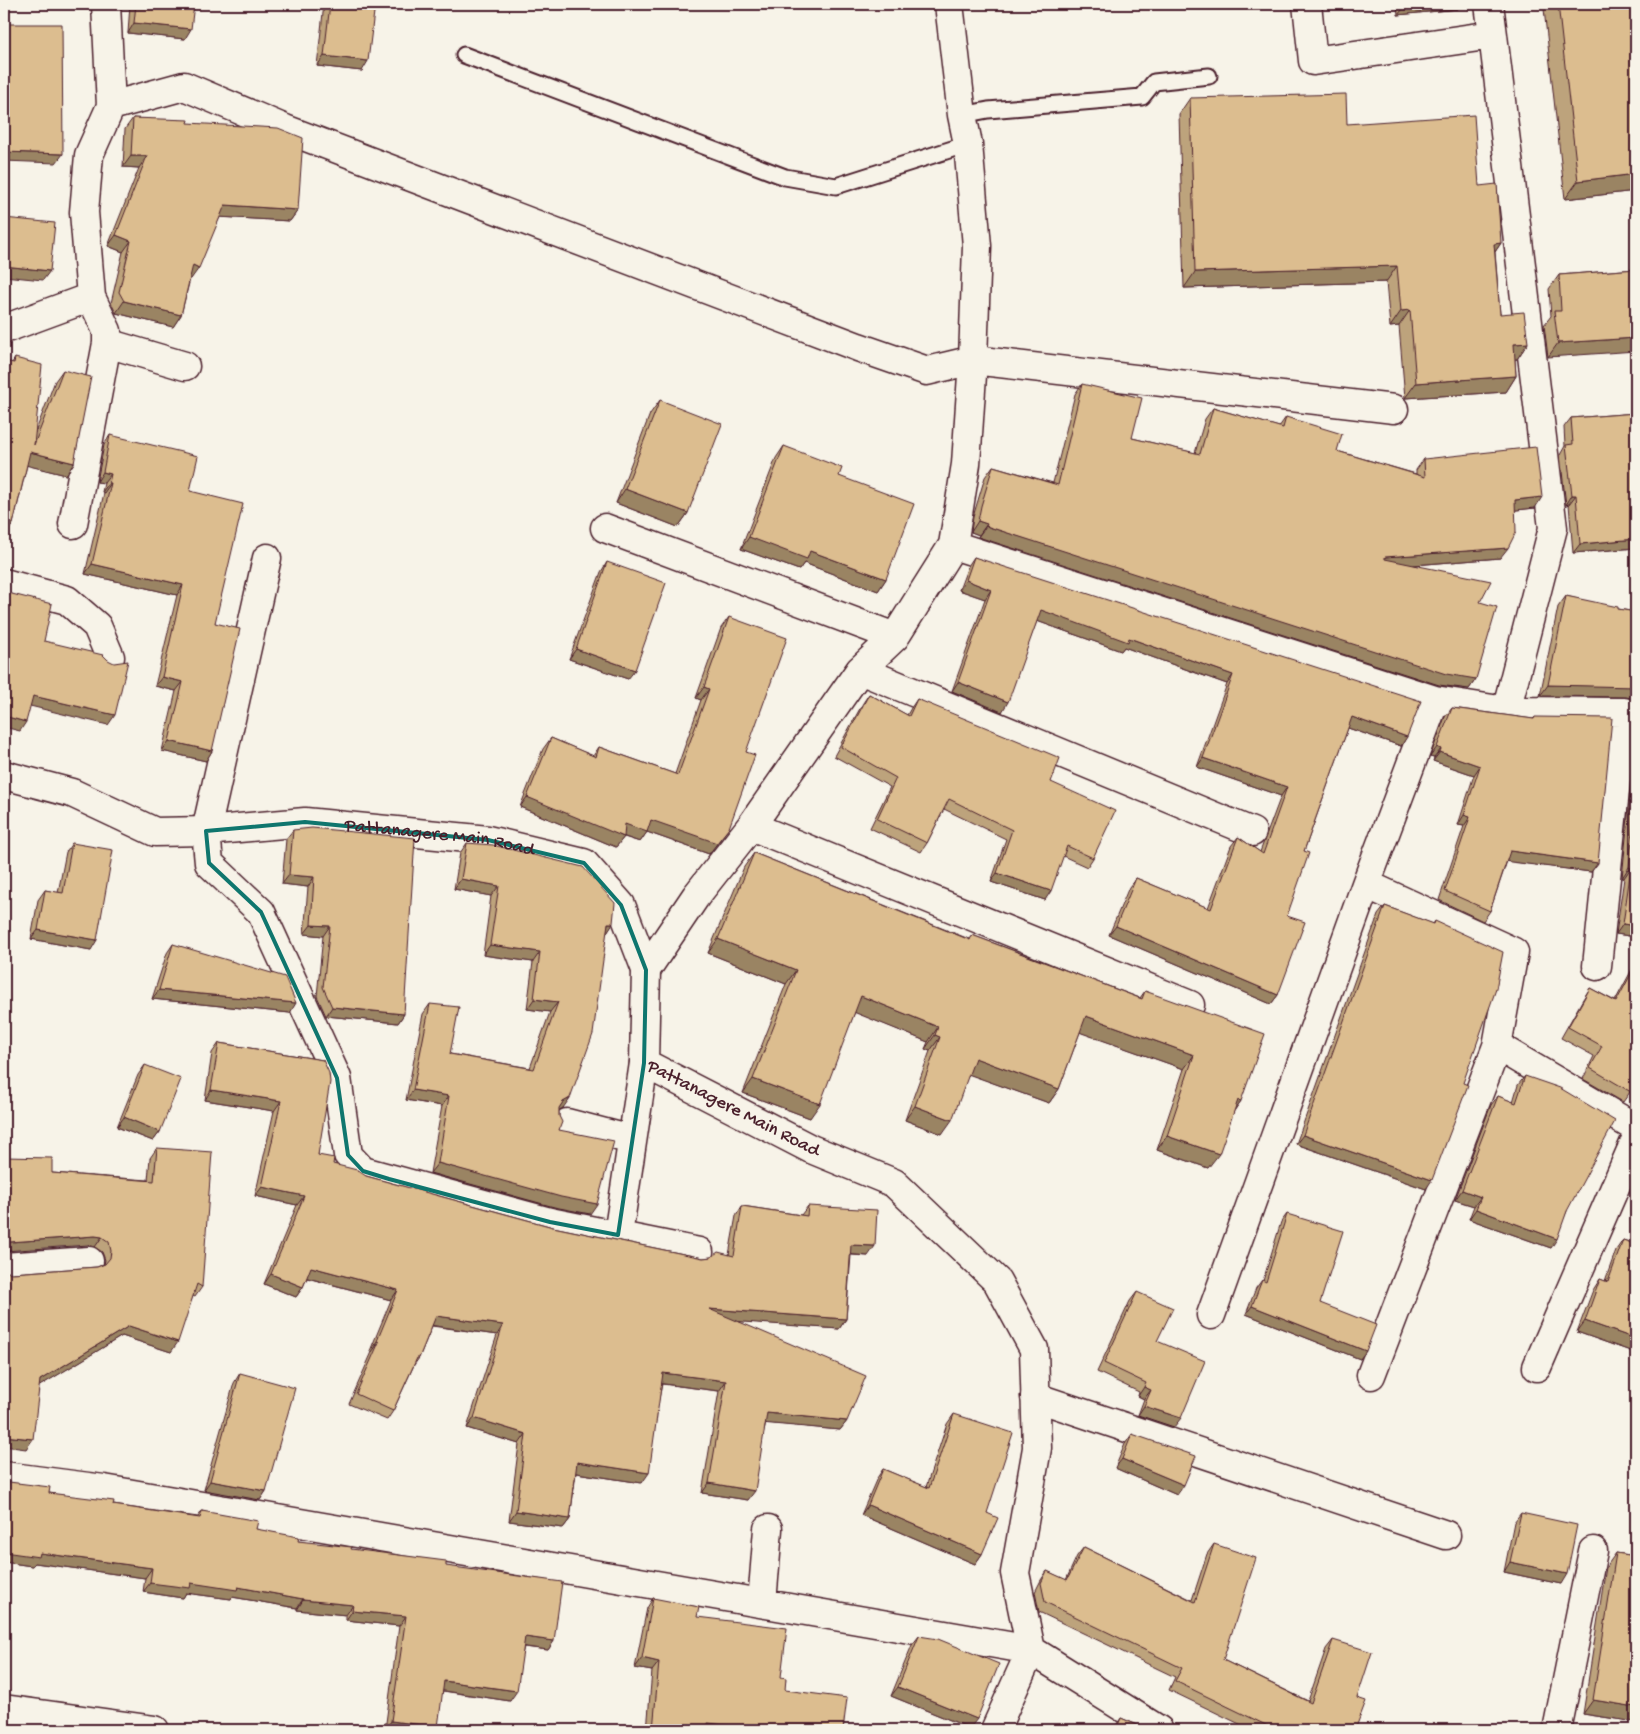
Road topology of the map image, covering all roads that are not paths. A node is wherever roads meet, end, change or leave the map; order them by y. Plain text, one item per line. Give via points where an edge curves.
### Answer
1 (106, 4) edge
2 (950, 4) edge
3 (1307, 4) edge
4 (1489, 4) edge
5 (1493, 35) junction
6 (464, 55) dead end
7 (1209, 76) dead end
8 (111, 106) junction
9 (962, 115) junction
10 (968, 144) junction
11 (91, 297) junction
12 (4, 330) edge
13 (107, 343) junction
14 (973, 360) junction
15 (186, 366) dead end
16 (1394, 409) dead end
17 (73, 524) dead end
18 (605, 528) dead end
19 (953, 545) junction
20 (267, 558) dead end
21 (4, 583) edge
22 (895, 636) junction
23 (110, 656) dead end
24 (860, 670) junction
25 (1435, 700) junction
26 (1506, 711) junction
27 (1630, 714) edge
28 (4, 775) edge
29 (751, 826) junction
30 (206, 831) junction
31 (1252, 832) dead end
32 (1366, 884) junction
33 (1597, 966) dead end
34 (646, 970) junction
35 (1190, 1005) edge
36 (1497, 1046) junction
37 (644, 1062) junction
38 (567, 1123) dead end
39 (1636, 1128) edge
40 (1636, 1139) edge
41 (632, 1140) junction
42 (618, 1235) junction
43 (699, 1252) dead end
44 (89, 1261) dead end
45 (4, 1267) edge
46 (1211, 1315) dead end
47 (1538, 1367) dead end
48 (1371, 1375) dead end
49 (1035, 1397) junction
50 (4, 1476) edge
51 (768, 1529) dead end
52 (1446, 1535) dead end
53 (1593, 1551) dead end
54 (762, 1603) junction
55 (1031, 1650) junction
56 (4, 1709) edge
57 (155, 1730) edge
58 (995, 1730) edge
59 (1159, 1730) edge
60 (1557, 1730) edge

1 - 8 street
2 - 9 street
3 - 5 street via 1313,61
4 - 5 street
5 - 26 street via 1553,528
6 - 10 lane via 794,179 836,186
7 - 9 lane via 1154,82 1142,97
8 - 11 street via 89,155 84,212
8 - 14 street via 184,86 294,132 927,371
9 - 10 street
10 - 14 street via 977,246
11 - 12 street
11 - 13 street via 107,331
13 - 15 street
13 - 17 street
14 - 16 street
14 - 19 street via 966,464
18 - 22 street
19 - 22 street
19 - 25 street
20 - 30 street
21 - 23 street via 67,600 97,626
22 - 24 street
24 - 29 street
24 - 31 street
25 - 26 street
25 - 32 street
26 - 27 street
27 - 33 street
28 - 30 street, Pattanagere Main Road via 72,793 155,832
29 - 34 street via 696,896
29 - 35 street
30 - 34 street, Pattanagere Main Road via 305,822 488,840 584,863 621,905
30 - 42 street via 209,863 261,912 337,1078 348,1155 364,1171 550,1222
32 - 36 street via 1514,952
32 - 46 street
34 - 37 street, Pattanagere Main Road
36 - 39 street
36 - 48 street
37 - 41 street
37 - 49 street, Pattanagere Main Road via 811,1149 894,1183 997,1281 1034,1349
38 - 41 street
40 - 47 street
41 - 42 street
42 - 43 street
44 - 45 street
49 - 52 street
49 - 55 street, Pattanagere Main Road via 1037,1448 1015,1573
50 - 54 street via 113,1491
51 - 54 street
53 - 60 street
54 - 55 street
55 - 58 street
55 - 59 street
56 - 57 street

